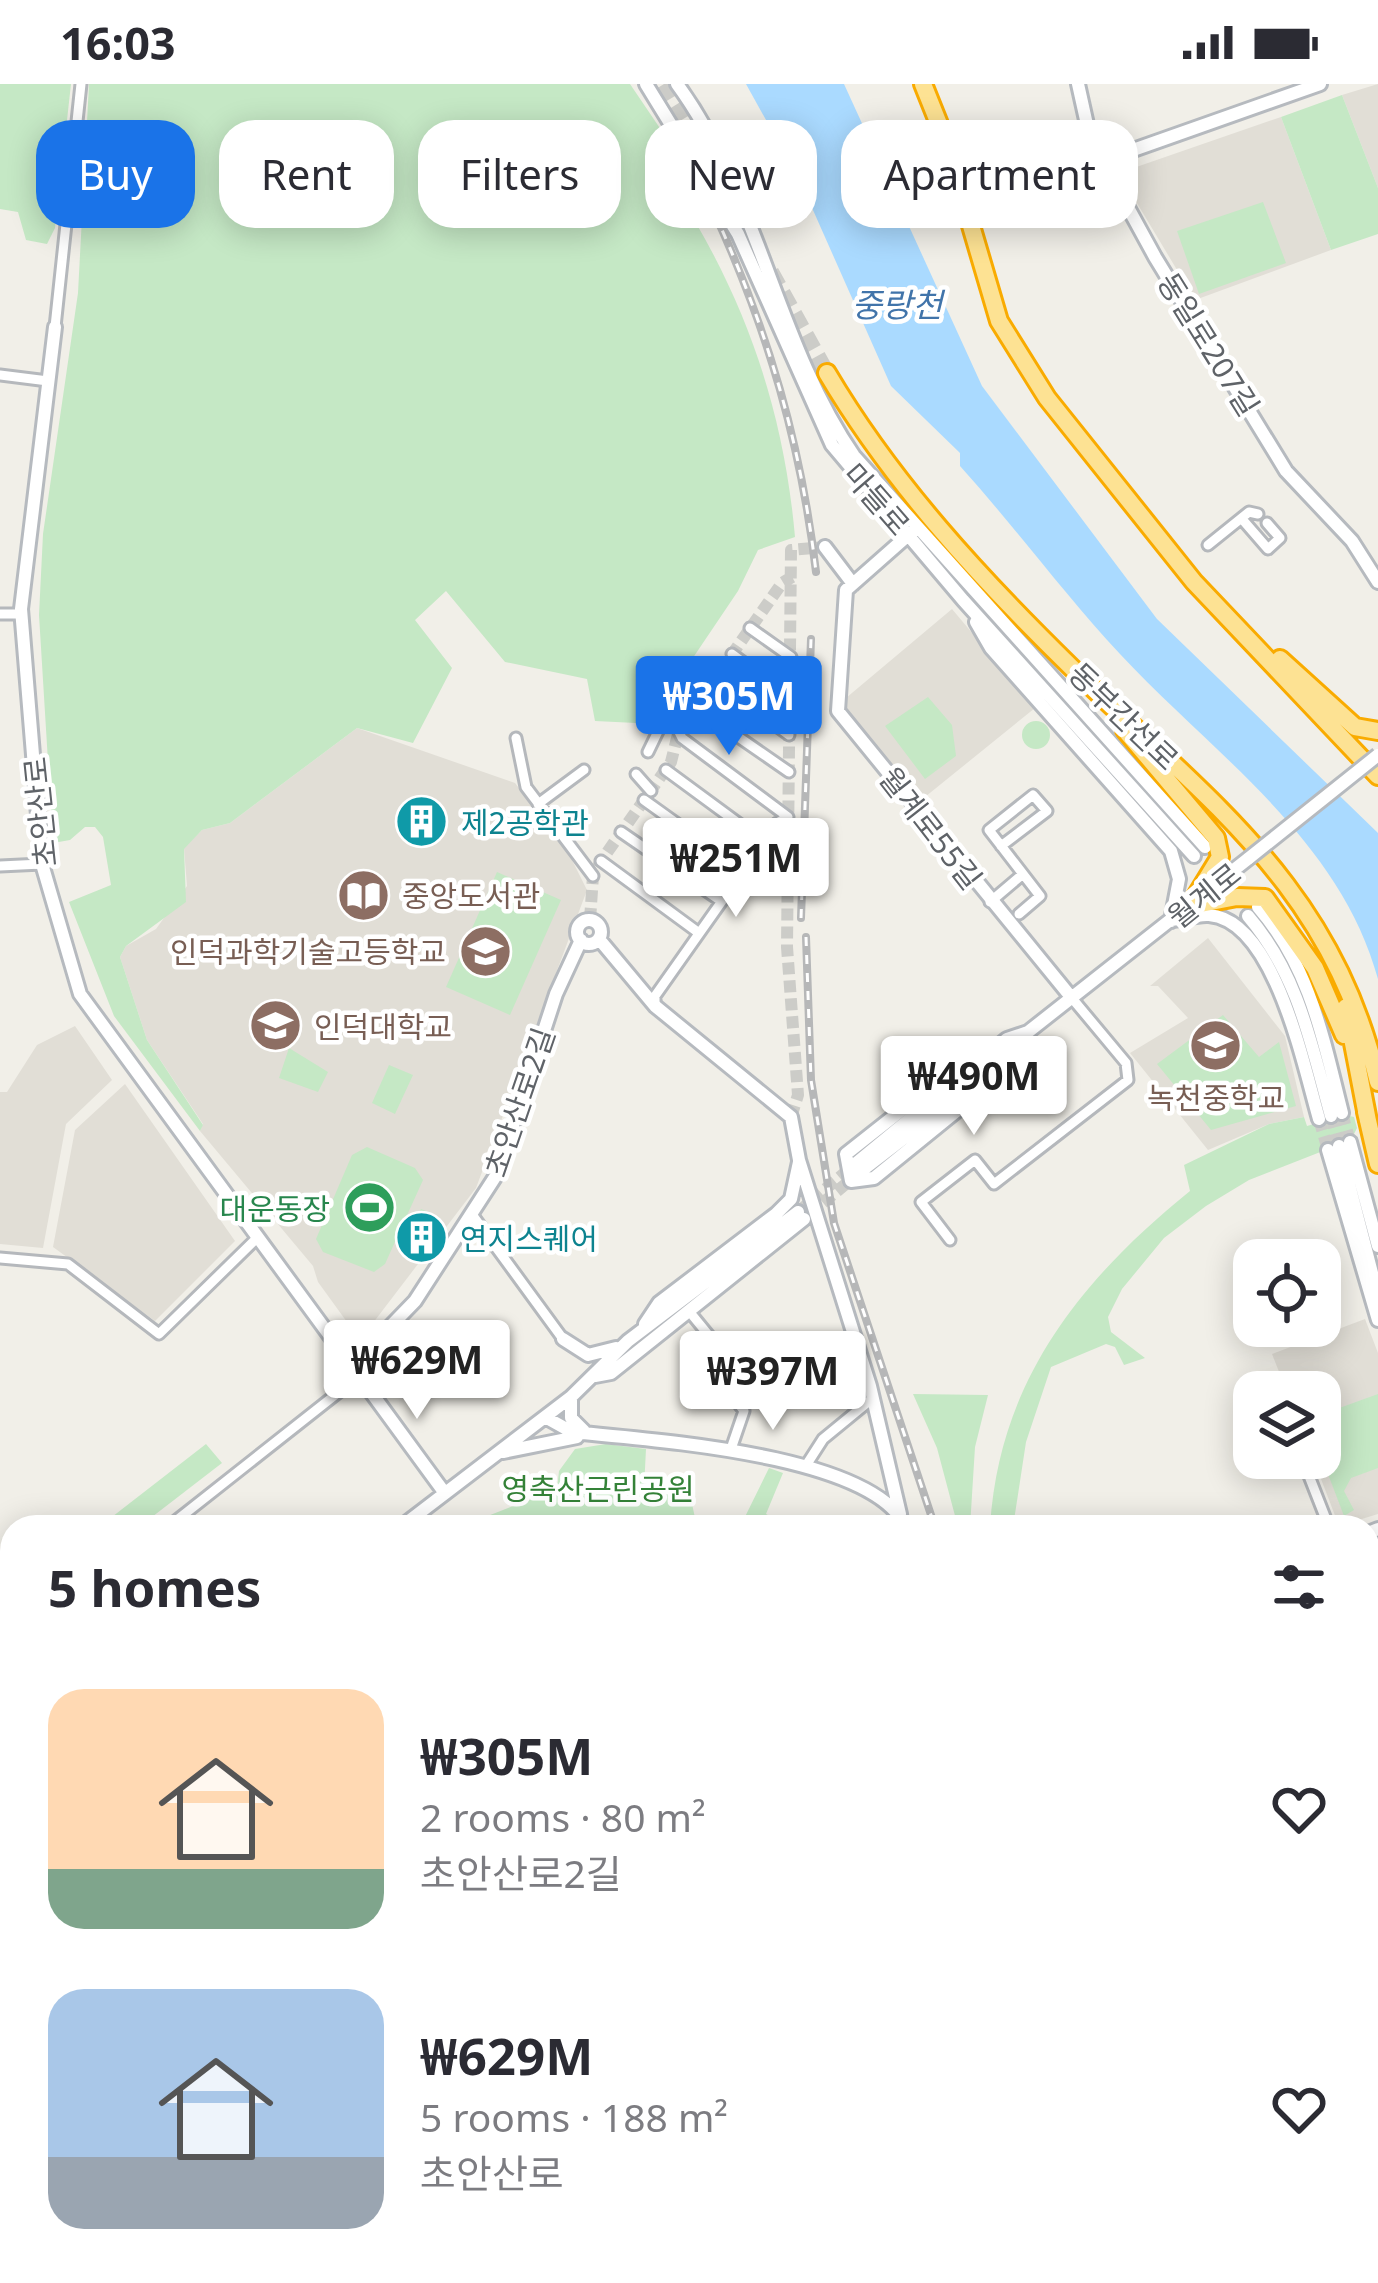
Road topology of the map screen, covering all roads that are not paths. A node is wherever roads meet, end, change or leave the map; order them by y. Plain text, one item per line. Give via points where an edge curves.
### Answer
1 (81, 84) edge
2 (646, 84) edge
3 (676, 84) edge
4 (923, 84) edge
5 (1078, 84) edge
6 (1320, 84) edge
7 (1086, 120) edge
8 (1138, 147) edge
9 (1138, 221) edge
10 (55, 327) joint
11 (827, 374) tunnel mouth
12 (0, 375) edge
13 (48, 380) junction
14 (1258, 514) dead end
15 (1242, 519) junction
16 (1267, 524) dead end
17 (912, 532) junction
18 (1208, 545) dead end
19 (825, 547) dead end
20 (1194, 582) junction
21 (1378, 582) edge
22 (854, 584) junction
23 (963, 600) junction
24 (0, 614) edge
25 (22, 614) junction
26 (750, 628) dead end
27 (732, 654) dead end
28 (791, 657) dead end
29 (1074, 670) junction
30 (714, 680) dead end
31 (790, 697) dead end
32 (695, 707) dead end
33 (1378, 731) edge
34 (789, 735) dead end
35 (516, 738) dead end
36 (1152, 743) junction
37 (648, 752) dead end
38 (1378, 755) edge
39 (584, 770) dead end
40 (666, 770) dead end
41 (789, 772) dead end
42 (636, 774) dead end
43 (1378, 776) edge
44 (538, 804) junction
45 (621, 832) dead end
46 (764, 842) junction
47 (1001, 846) junction
48 (601, 861) dead end
49 (42, 864) junction
50 (0, 866) edge
51 (743, 871) junction
52 (1024, 874) junction
53 (593, 876) dead end
54 (722, 902) junction
55 (990, 902) junction
56 (1190, 906) junction
57 (1253, 911) dead end
58 (1019, 914) dead end
59 (1171, 921) junction
60 (699, 932) junction
61 (598, 939) junction
62 (581, 940) junction
63 (1071, 997) junction
64 (655, 1006) junction
65 (1028, 1032) junction
66 (1007, 1039) junction
67 (1013, 1054) junction
68 (1378, 1082) edge
69 (1368, 1121) junction
70 (1339, 1146) junction
71 (799, 1160) junction
72 (1378, 1164) edge
73 (471, 1213) junction
74 (803, 1214) junction
75 (257, 1237) junction
76 (950, 1240) dead end
77 (1378, 1246) edge
78 (0, 1258) edge
79 (1378, 1296) edge
80 (693, 1316) junction
81 (1378, 1320) edge
82 (563, 1339) junction
83 (637, 1341) junction
84 (355, 1371) junction
85 (577, 1392) junction
86 (873, 1398) junction
87 (545, 1417) junction
88 (590, 1434) junction
89 (731, 1449) junction
90 (496, 1454) junction
91 (805, 1467) junction
92 (1311, 1479) edge
93 (444, 1492) junction
94 (182, 1515) edge
95 (416, 1515) edge
96 (898, 1515) edge
97 (902, 1515) edge
98 (1324, 1515) edge

1 - 10 street, 초안산로
2 - 17 street, 마들로 via 738,234 821,427
3 - 17 street, 마들로 via 735,190 831,419
4 - 20 highway via 999,321 1069,429
5 - 7 street, 동일로207길
6 - 8 street
9 - 21 street, 동일로207길 via 1286,471 1352,541
10 - 13 street, 초안산로
11 - 29 highway, 동부간선로 via 934,520
12 - 13 street
13 - 25 street, 초안산로
14 - 15 street
15 - 16 street via 1268,549 1280,538
15 - 18 street
17 - 22 street
17 - 23 street, 마들로
17 - 23 street, 마들로 via 1200,851
19 - 22 street
20 - 33 highway via 1337,713
20 - 43 highway
22 - 55 street, 월계로55길 via 846,590 838,711
23 - 59 street via 991,648 1171,850 1180,878
24 - 25 street
25 - 49 street, 초안산로
26 - 28 street
27 - 31 street
29 - 36 highway, 동부간선로
29 - 56 highway via 1216,838 1220,857
30 - 34 street
32 - 41 street
35 - 44 street via 526,787
36 - 68 highway, 동부간선로 via 1304,904 1347,984
36 - 69 highway via 1265,866 1323,952 1348,1014
37 - 46 street via 663,721 676,726 788,817
38 - 56 street, 월계로, bridge
39 - 44 street
40 - 46 street
42 - 51 street via 648,796
44 - 53 street
45 - 54 street
46 - 51 street
47 - 47 street via 988,830 1033,795 1047,812
47 - 52 street
48 - 60 street
49 - 50 street
49 - 75 street, 초안산로 via 91,1014
51 - 54 street
52 - 55 street
52 - 58 street via 1040,896
54 - 60 street
55 - 63 street, 월계로55길
56 - 59 street, 월계로
56 - 69 highway via 1258,896 1274,908 1328,994
57 - 59 street via 1300,964 1331,1116 1264,959 1236,926 1211,915
59 - 63 street, 월계로
60 - 64 street
61 - 62 street
61 - 62 street via 599,925 588,920 579,927
61 - 64 street
62 - 73 street, 초안산로2길 via 497,1174
63 - 65 street, 월계로
63 - 76 street via 1126,1063 1128,1080 994,1184 975,1160 921,1202
64 - 71 street via 791,1117
65 - 66 street, 월계로
65 - 67 street, 월계로
66 - 67 street, 월계로 via 857,1169
66 - 67 street via 970,1056 846,1154 850,1181 874,1178 996,1079
69 - 72 highway
70 - 77 street
70 - 79 street
70 - 81 street
71 - 74 street
71 - 74 street
73 - 82 street
73 - 84 street, 초안산로2길 via 415,1301
74 - 80 street
74 - 83 street
74 - 83 street via 659,1303
74 - 86 street
75 - 78 street via 159,1334 68,1264
75 - 84 street, 초안산로
80 - 83 street
80 - 89 street via 733,1365 722,1382 744,1411
82 - 83 street via 588,1354
82 - 85 street via 581,1365
83 - 85 street via 611,1373
84 - 93 street, 초안산로
84 - 94 street
85 - 87 street
85 - 88 street via 573,1422
86 - 91 street via 824,1439
86 - 97 street
87 - 88 street
87 - 90 street
88 - 89 street
88 - 90 street
89 - 91 street
90 - 93 street
91 - 96 street
92 - 98 street
93 - 95 street

